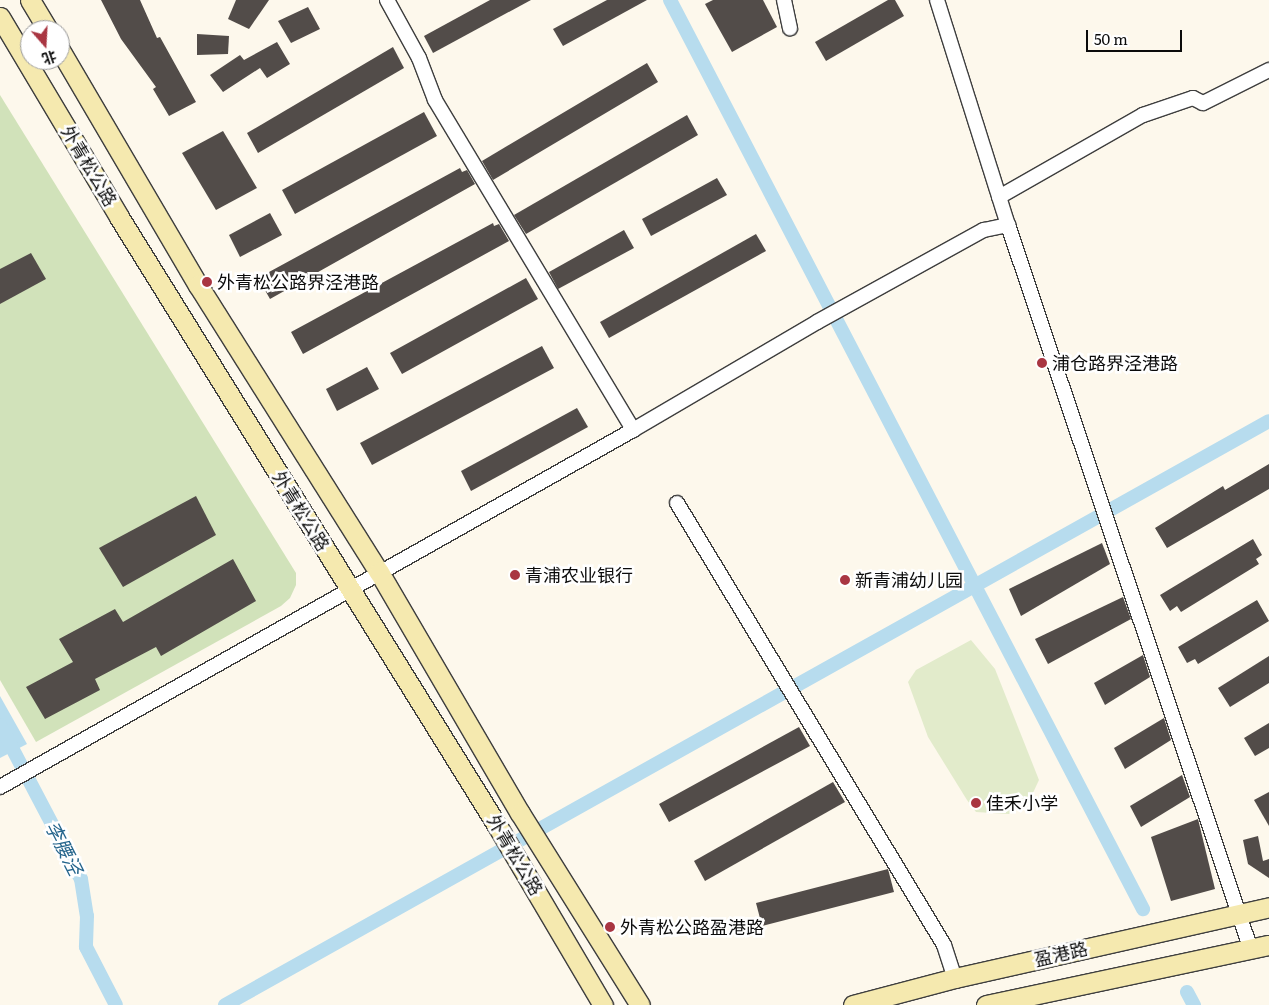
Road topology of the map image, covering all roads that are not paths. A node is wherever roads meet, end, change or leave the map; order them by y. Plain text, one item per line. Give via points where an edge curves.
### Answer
1 (30, 0) edge
2 (387, 0) edge
3 (784, 0) edge
4 (937, 0) edge
5 (0, 17) edge
6 (42, 20) edge
7 (790, 28) dead end
8 (70, 67) edge
9 (1269, 70) edge
10 (999, 197) junction
11 (1008, 225) junction
12 (633, 430) junction
13 (677, 503) dead end
14 (379, 572) junction
15 (350, 590) junction
16 (0, 786) edge
17 (1269, 907) edge
18 (1239, 914) junction
19 (1269, 945) edge
20 (1251, 950) junction
21 (955, 978) junction
22 (603, 1005) edge
23 (640, 1005) edge
24 (853, 1005) edge
25 (986, 1005) edge

1 - 6 main road
2 - 12 street via 419,58 435,100
3 - 7 street
4 - 10 street
5 - 15 main road, 外青松公路
8 - 14 main road, 外青松公路 via 198,285
9 - 10 street via 1203,103 1193,98 1144,116
10 - 11 street
11 - 12 street via 984,230 817,322
11 - 18 street
12 - 14 street
13 - 21 street via 944,945
14 - 15 street
14 - 23 main road, 外青松公路 via 520,813
15 - 16 street
15 - 22 main road, 外青松公路 via 528,875
17 - 18 main road, 盈港路
18 - 20 street
18 - 21 main road, 盈港路
19 - 20 main road, 盈港路
20 - 25 main road, 盈港路
21 - 24 main road, 盈港路

